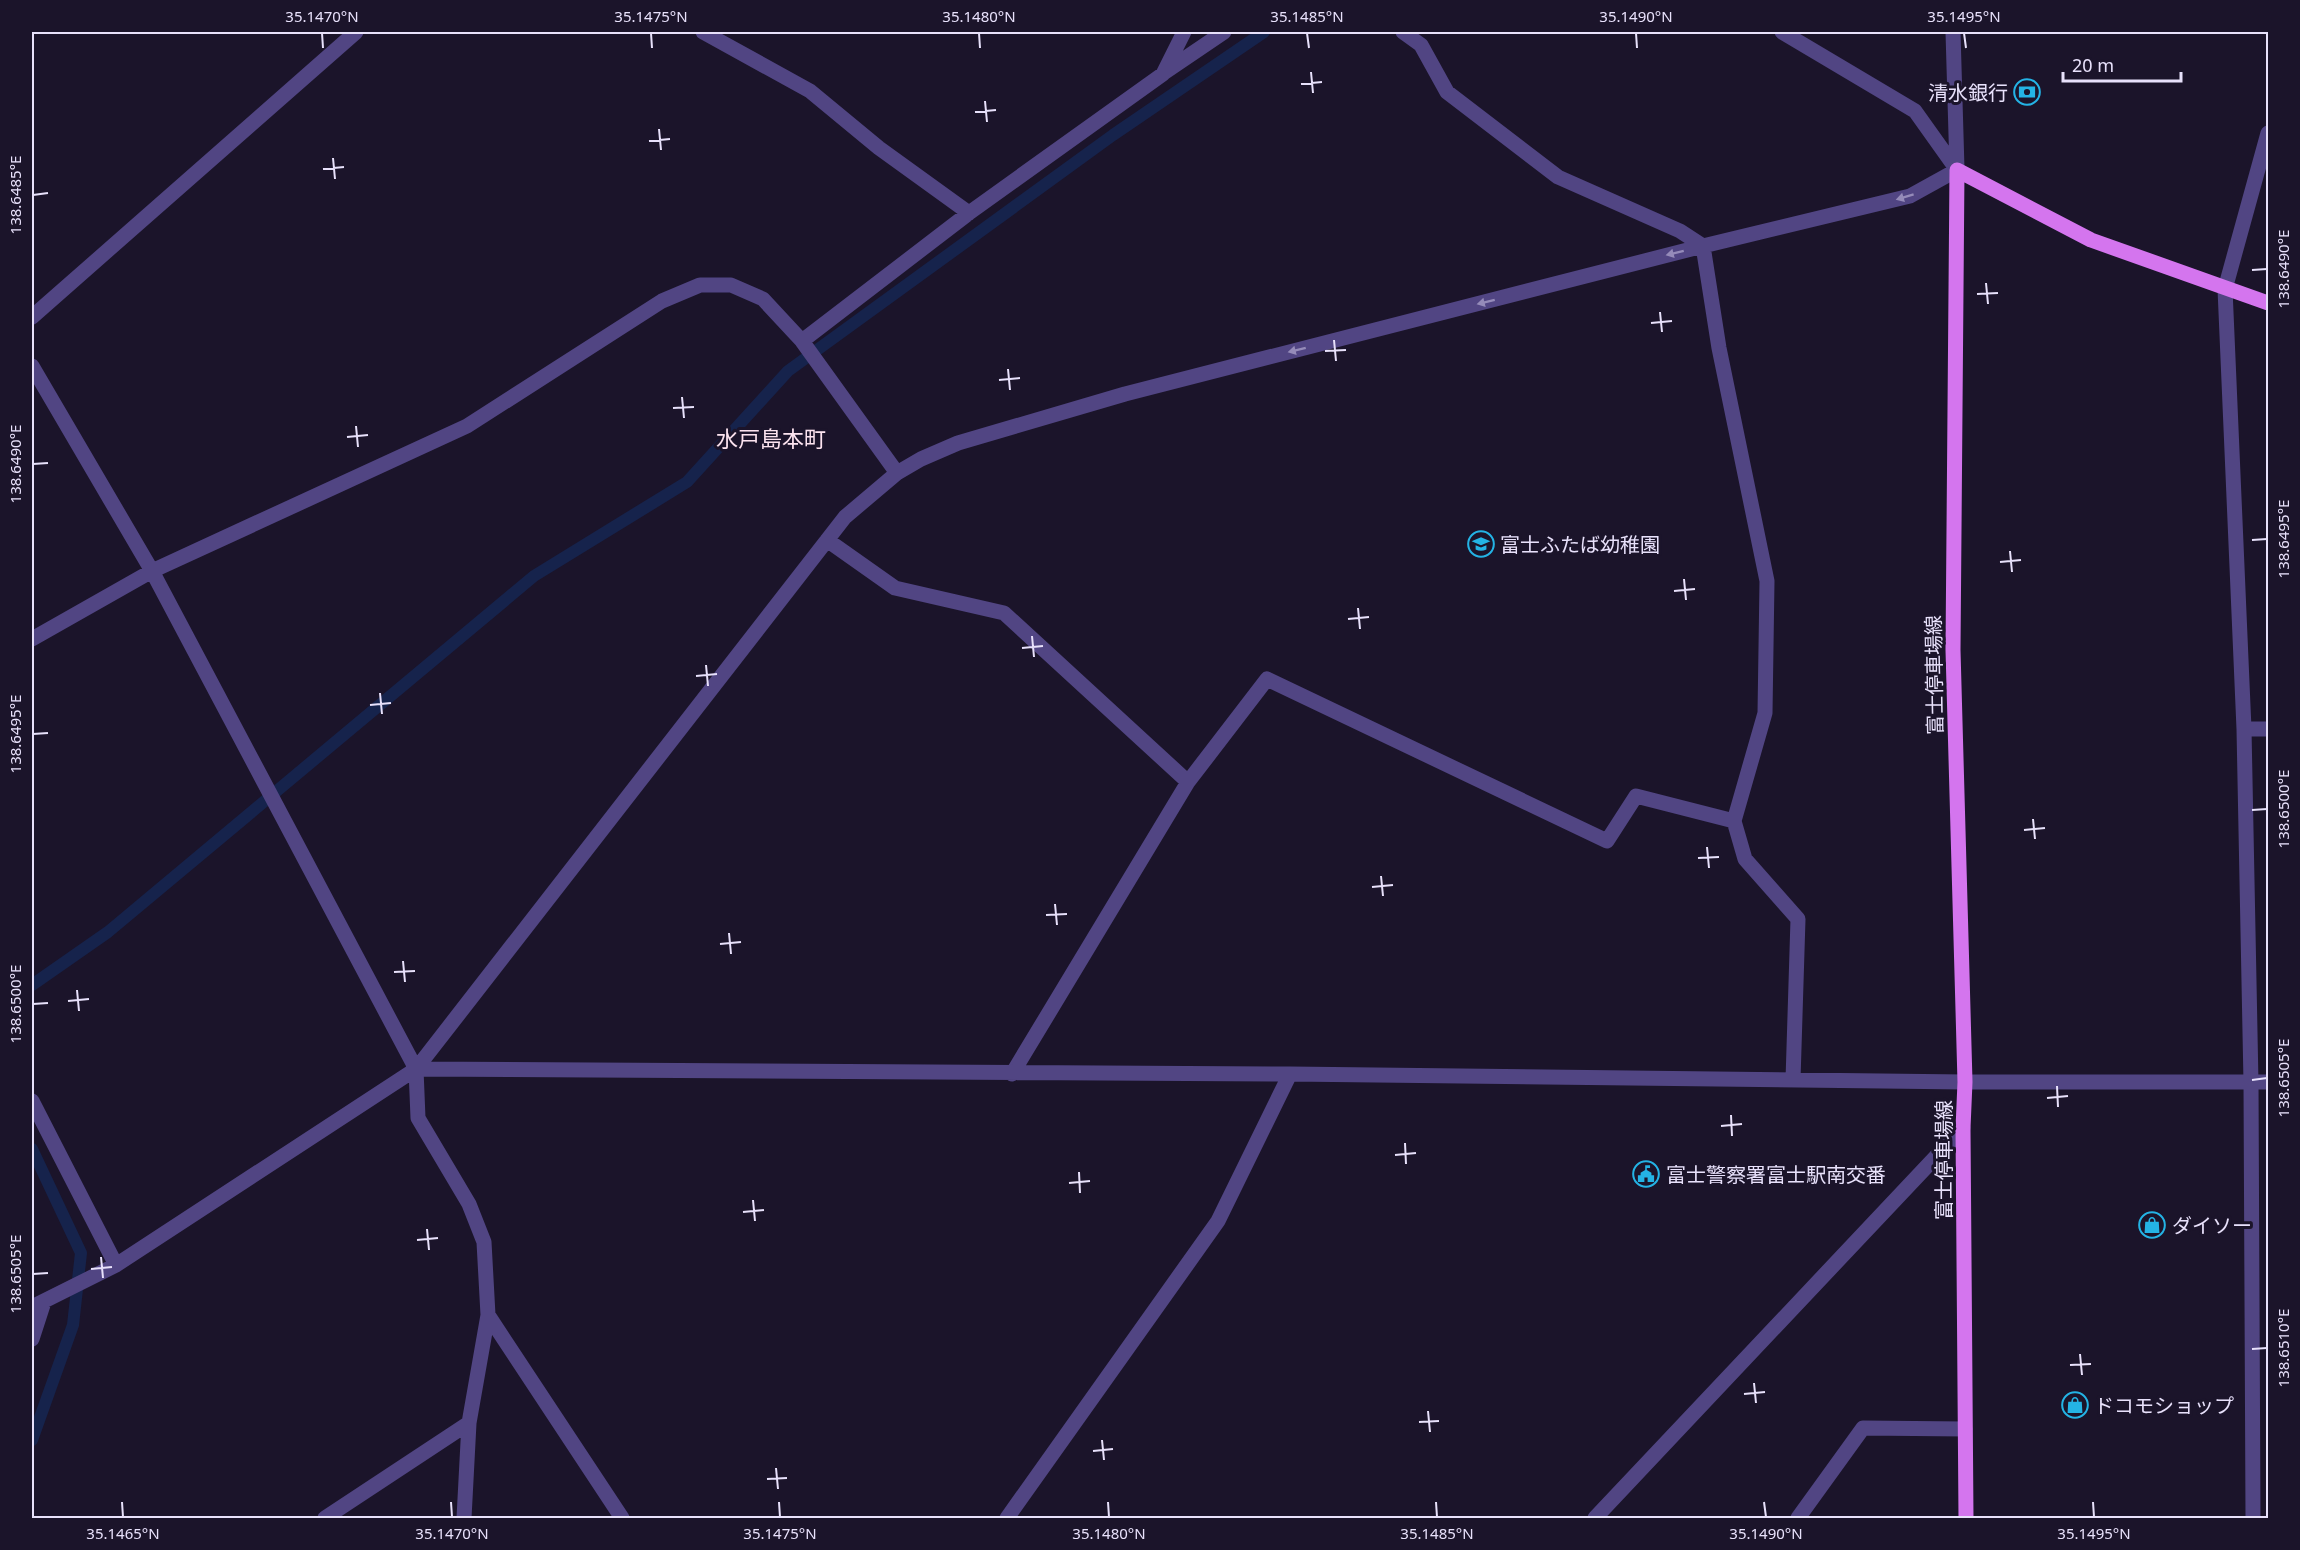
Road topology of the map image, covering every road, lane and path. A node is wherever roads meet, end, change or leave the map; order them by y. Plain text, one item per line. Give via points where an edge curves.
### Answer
1 (357, 32) edge
2 (704, 32) edge
3 (1184, 32) edge
4 (1224, 32) edge
5 (1402, 32) edge
6 (1782, 32) edge
7 (1953, 32) edge
8 (1163, 74) junction
9 (2268, 137) edge
10 (1957, 170) junction
11 (969, 213) junction
12 (1702, 246) junction
13 (2225, 289) junction
14 (2268, 303) edge
15 (32, 317) edge
16 (802, 341) junction
17 (32, 366) edge
18 (897, 473) junction
19 (827, 540) junction
20 (152, 571) junction
21 (32, 639) edge
22 (2244, 729) junction
23 (2268, 729) edge
24 (1188, 782) junction
25 (1734, 821) junction
26 (416, 1069) junction
27 (1012, 1074) junction
28 (1290, 1074) junction
29 (1793, 1080) junction
30 (1965, 1082) junction
31 (2268, 1082) edge
32 (2251, 1083) junction
33 (32, 1101) edge
34 (1963, 1128) junction
35 (116, 1265) junction
36 (44, 1302) edge
37 (488, 1315) junction
38 (32, 1339) edge
39 (469, 1423) junction
40 (1965, 1429) junction
41 (325, 1518) edge
42 (464, 1518) edge
43 (622, 1518) edge
44 (1006, 1518) edge
45 (1595, 1518) edge
46 (1798, 1518) edge
47 (1966, 1518) edge
48 (2253, 1518) edge

1 - 15 street
2 - 11 street via 810,91 879,148
3 - 8 street
4 - 8 street
5 - 12 street via 1421,45 1447,92 1558,177 1680,231
6 - 10 street via 1916,111
7 - 10 street
8 - 11 street
9 - 13 street
10 -> 12 street via 1910,196
10 - 13 main road via 2091,240
10 - 30 main road, 富士停車場線 via 1953,650
11 - 16 street
12 -> 18 street via 1125,394 958,443
12 - 25 street via 1767,581 1765,713
13 - 14 main road
13 - 22 street
16 - 18 street
16 - 20 street via 763,299 731,285 699,285 662,301 467,426
17 - 20 street
18 - 19 street via 845,517
19 - 24 street via 895,588 1004,613
19 - 26 street
20 - 21 street
20 - 26 street
22 - 23 street
22 - 32 street
24 - 25 street via 1267,679 1607,841 1636,796
24 - 27 street
25 - 29 street via 1745,859 1798,919
26 - 27 street
26 - 35 street
26 - 37 street via 418,1118 469,1204 484,1242
27 - 28 street
28 - 29 street
28 - 44 street via 1218,1221
29 - 30 street
30 - 32 street
30 - 34 main road, 富士停車場線
31 - 32 street
32 - 48 street
33 - 35 street
34 - 40 main road, 富士停車場線
34 - 45 street
35 - 36 street
36 - 38 street
37 - 39 street
37 - 43 street
39 - 41 street
39 - 42 street
40 - 46 street via 1863,1428
40 - 47 main road, 富士停車場線

